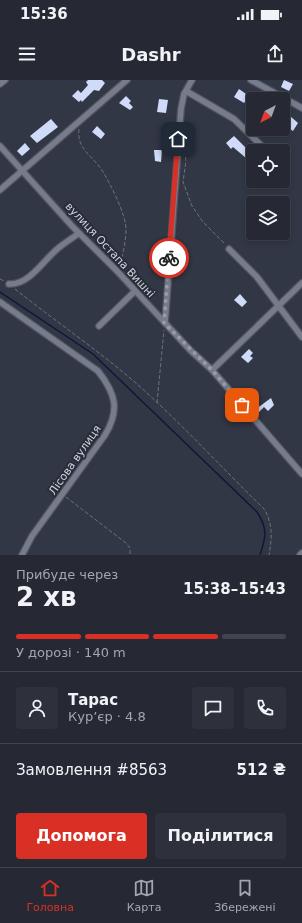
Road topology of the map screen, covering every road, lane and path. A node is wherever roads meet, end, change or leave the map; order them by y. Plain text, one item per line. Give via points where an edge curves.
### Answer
1 (5, 80) edge
2 (127, 80) edge
3 (192, 80) edge
4 (251, 80) edge
5 (0, 84) edge
6 (186, 91) junction
7 (302, 108) edge
8 (80, 126) dead end
9 (184, 141) dead end
10 (260, 144) edge
11 (0, 146) edge
12 (23, 170) junction
13 (0, 190) edge
14 (79, 233) junction
15 (229, 249) joint
16 (118, 272) junction
17 (0, 279) edge
18 (302, 283) edge
19 (9, 284) junction
20 (135, 291) junction
21 (0, 302) edge
22 (279, 306) junction
23 (164, 323) junction
24 (99, 326) dead end
25 (302, 337) edge
26 (212, 370) junction
27 (157, 403) junction
28 (302, 474) edge
29 (62, 494) junction
30 (22, 555) edge
31 (130, 555) edge
32 (269, 555) edge

1 - 5 street
2 - 12 street
3 - 6 street
4 - 7 street
6 - 10 street via 234,120
6 - 23 street via 181,109
8 - 16 path via 78,138 82,147 103,171 117,199 126,227
9 - 15 path via 186,161 183,182 192,206 202,222
11 - 12 street, вулиця Остапа Вишні
12 - 13 street
12 - 14 street, вулиця Остапа Вишні
14 - 16 street, вулиця Остапа Вишні
14 - 19 street via 60,246 20,282
15 - 22 street via 258,277
16 - 20 street, вулиця Остапа Вишні
17 - 19 path
18 - 22 street
19 - 27 path via 100,353
20 - 23 street, вулиця Остапа Вишні
20 - 24 street
21 - 29 street, Лісова вулиця via 89,364 106,381 112,393 115,403 112,424
22 - 25 street
22 - 26 street
23 - 26 street, вулиця Остапа Вишні
23 - 27 path
26 - 28 street, вулиця Остапа Вишні
27 - 32 path via 265,510 271,522
29 - 30 street, Лісова вулиця via 32,536
29 - 31 path via 126,543 130,548

